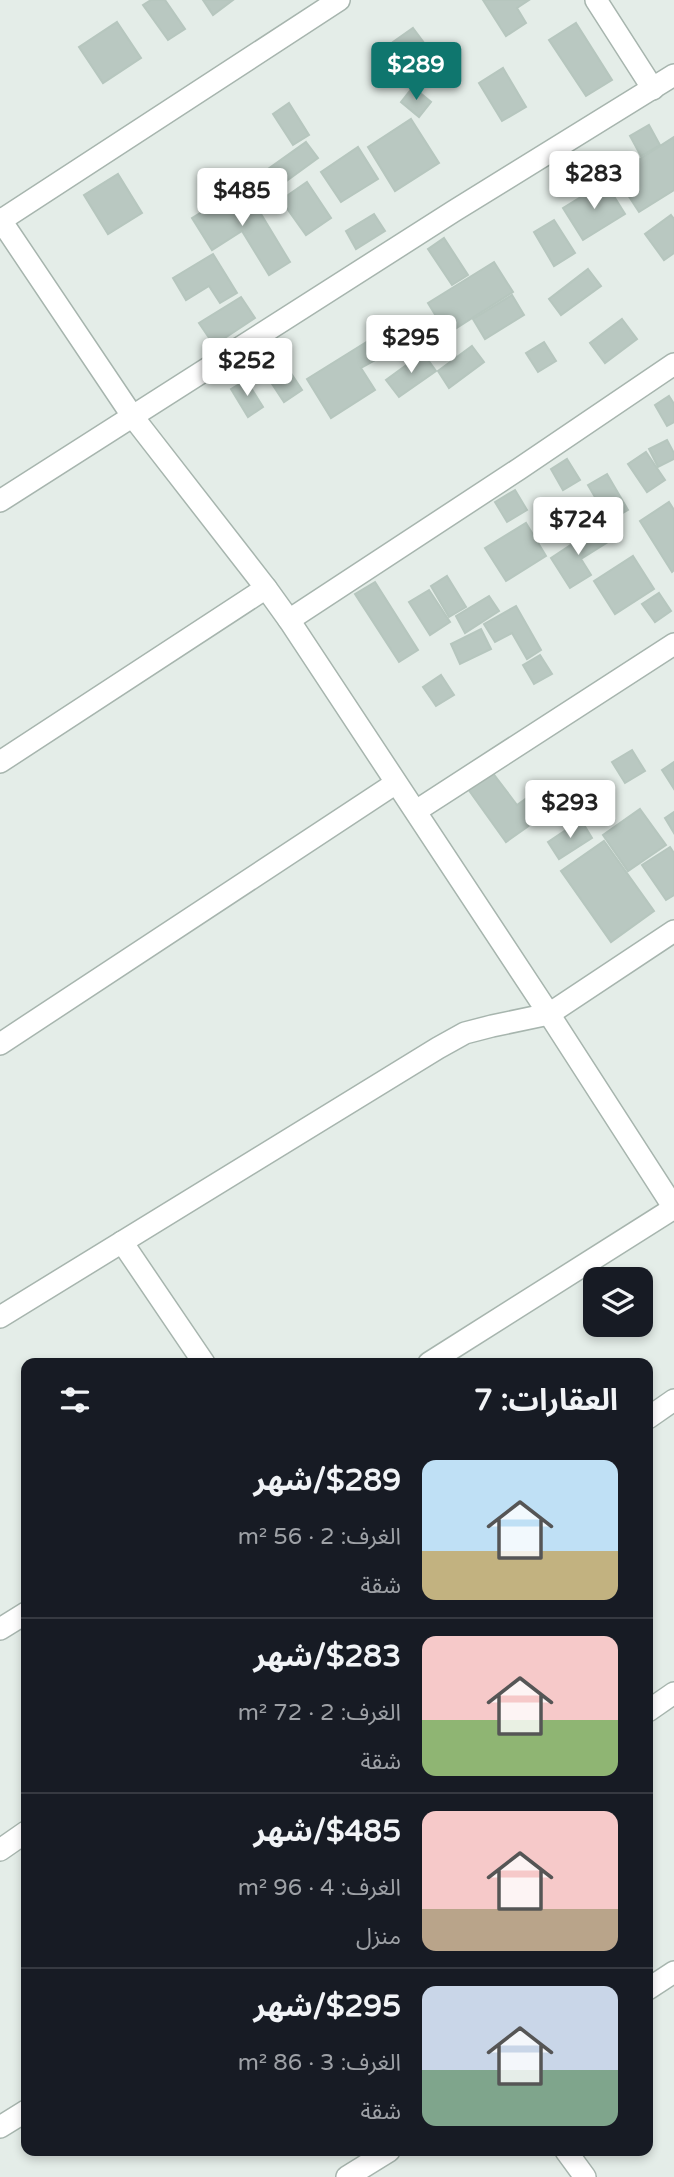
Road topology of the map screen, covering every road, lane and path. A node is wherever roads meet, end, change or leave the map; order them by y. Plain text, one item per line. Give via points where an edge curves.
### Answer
1 (339, 0) edge
2 (596, 0) edge
3 (674, 75) edge
4 (653, 89) junction
5 (0, 220) edge
6 (674, 364) edge
7 (133, 417) junction
8 (0, 501) edge
9 (266, 588) junction
10 (289, 620) junction
11 (674, 644) edge
12 (0, 762) edge
13 (396, 783) junction
14 (416, 811) junction
15 (674, 931) edge
16 (549, 1014) junction
17 (0, 1044) edge
18 (674, 1208) edge
19 (122, 1242) junction
20 (0, 1317) edge
21 (201, 1358) edge
22 (437, 1358) edge
23 (674, 1400) edge
24 (653, 1415) edge
25 (21, 1616) edge
26 (0, 1629) edge
27 (674, 1693) edge
28 (653, 1708) edge
29 (673, 1976) edge
30 (653, 1986) edge
31 (21, 2114) edge
32 (0, 2127) edge
33 (381, 2156) edge
34 (570, 2156) edge
35 (347, 2177) edge
36 (585, 2177) edge

1 - 5 street
2 - 4 street
3 - 4 street
4 - 7 street
5 - 7 street
6 - 10 street
7 - 8 street
7 - 9 street
9 - 10 street
9 - 12 street
10 - 13 street
11 - 14 street
13 - 14 street
13 - 17 street
14 - 16 street
15 - 16 street
16 - 18 street
16 - 19 street via 492,1026 438,1048
18 - 22 street
19 - 20 street
19 - 21 street
23 - 24 street
25 - 26 street
27 - 28 street
29 - 30 street
31 - 32 street
33 - 35 street
34 - 36 street

